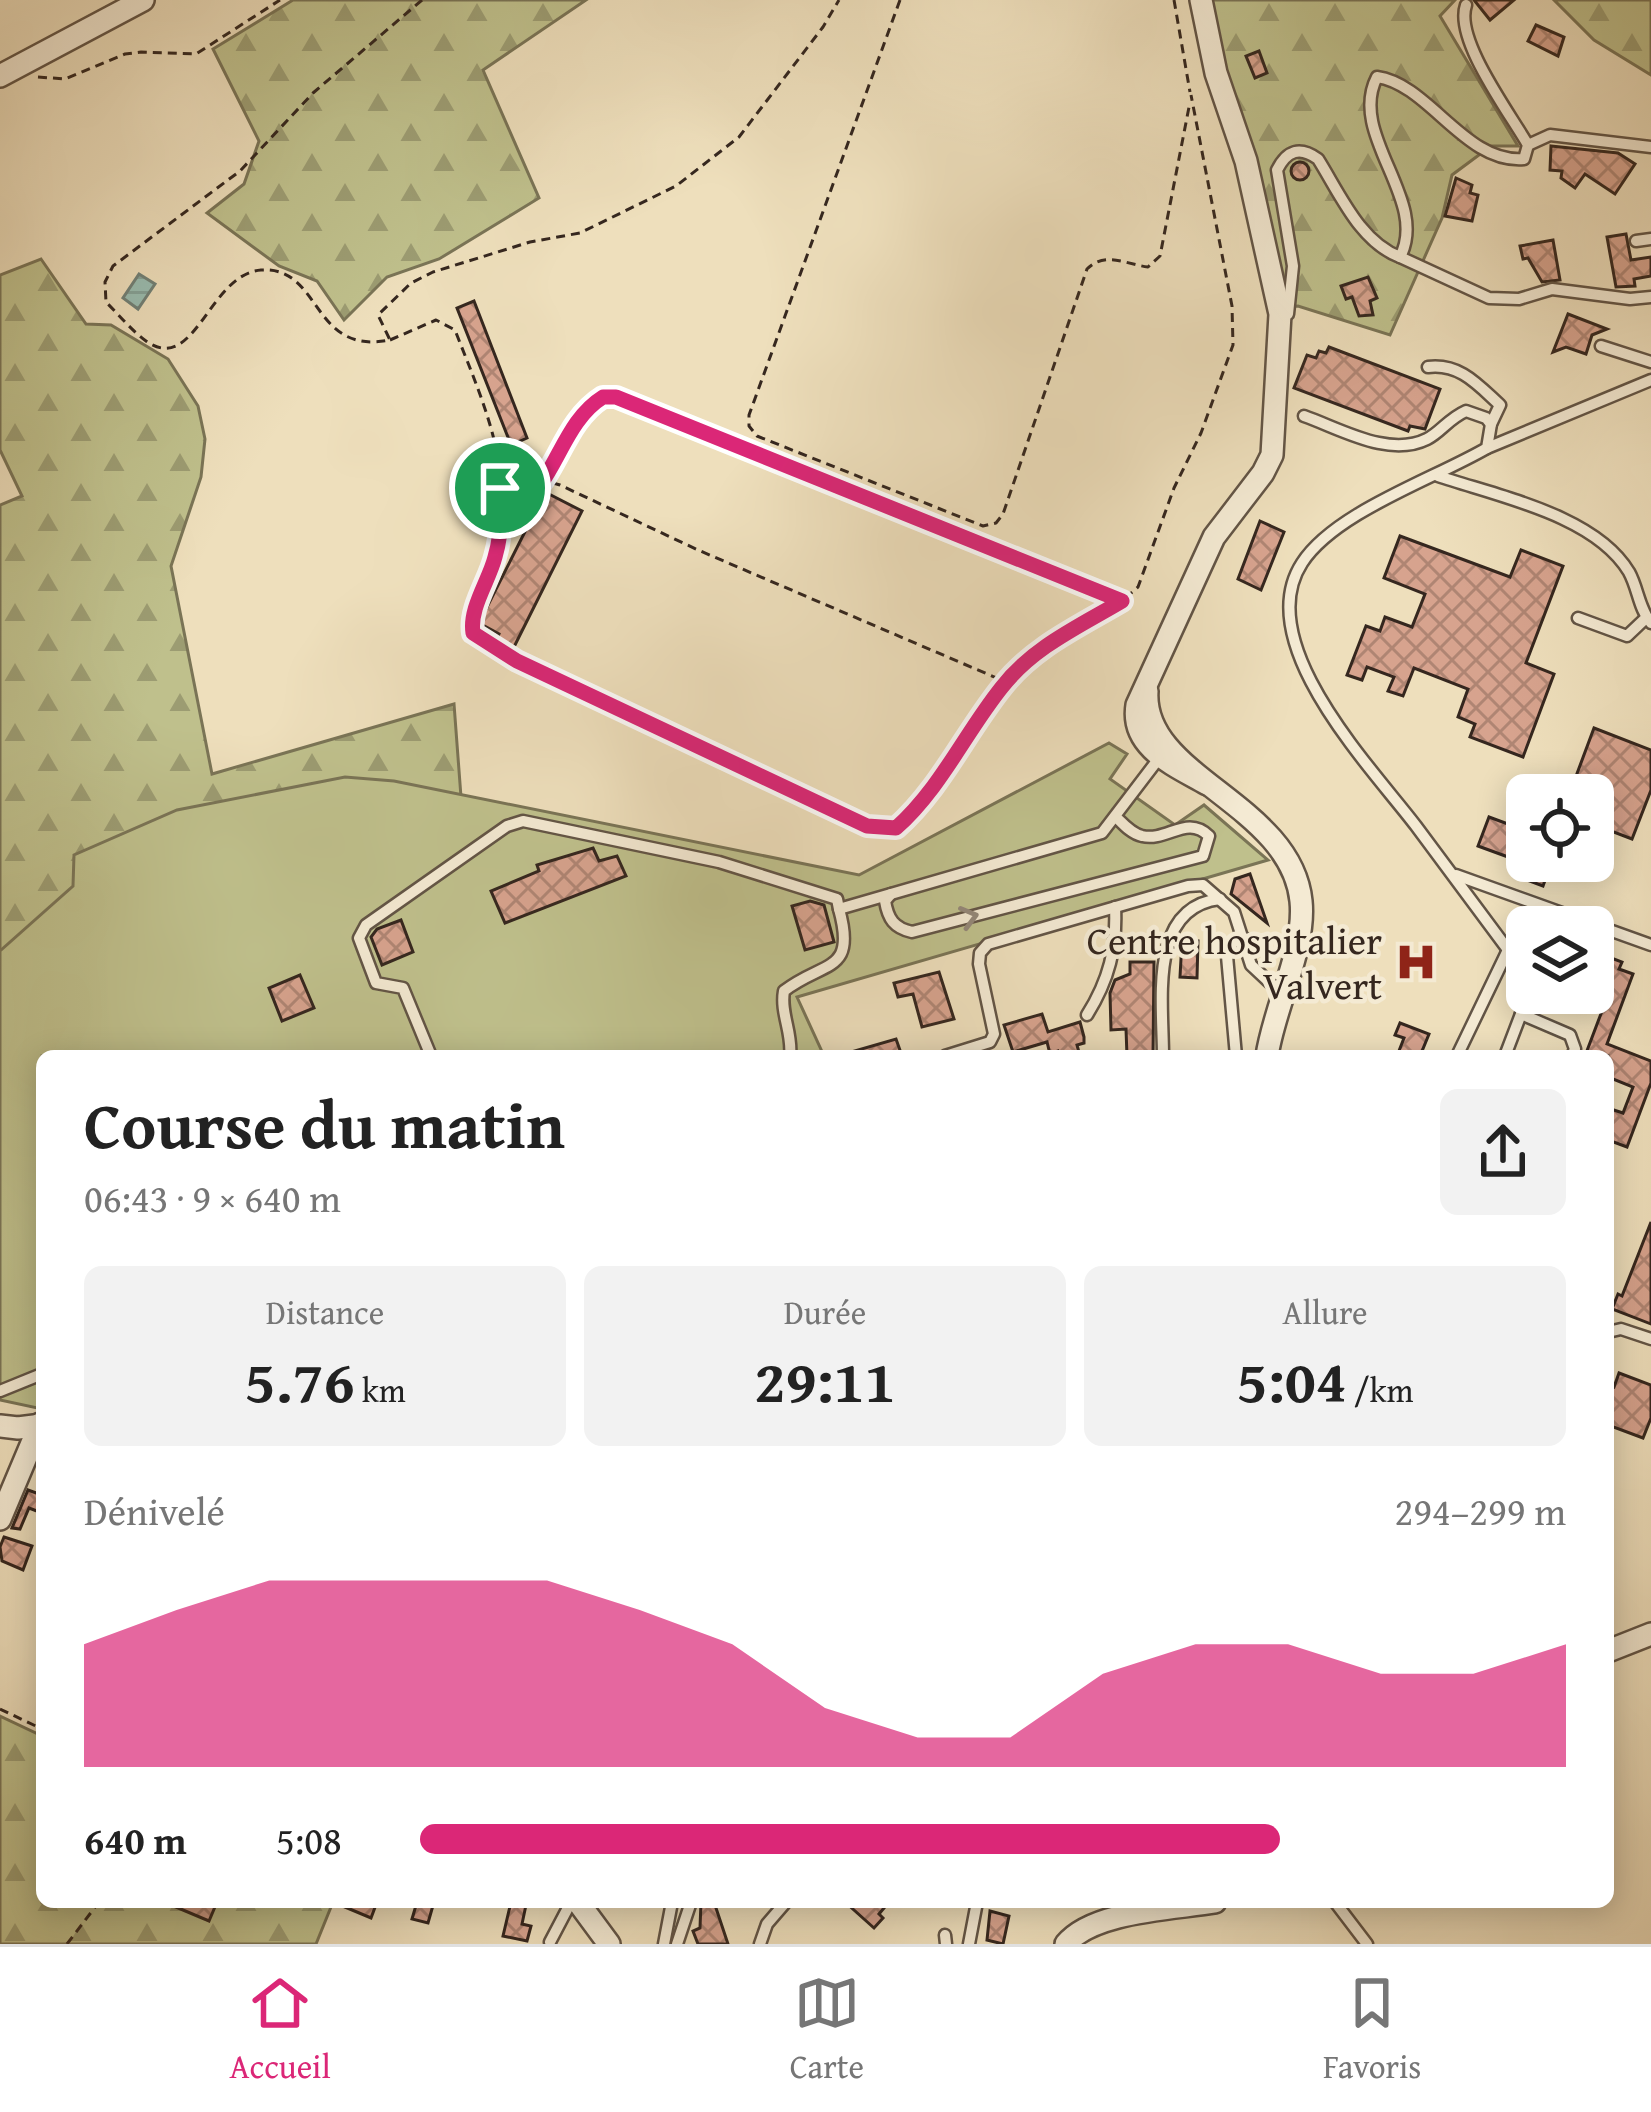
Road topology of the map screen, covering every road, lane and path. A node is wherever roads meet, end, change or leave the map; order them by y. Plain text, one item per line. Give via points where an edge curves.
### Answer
1 (143, 0) edge
2 (280, 0) edge
3 (422, 0) edge
4 (839, 0) edge
5 (900, 0) edge
6 (1174, 0) edge
7 (1201, 0) edge
8 (1466, 5) dead end
9 (8, 71) edge
10 (1190, 95) junction
11 (1528, 145) junction
12 (1651, 147) edge
13 (1651, 239) edge
14 (1636, 241) dead end
15 (1400, 257) junction
16 (1651, 297) edge
17 (1280, 328) junction
18 (389, 340) junction
19 (1601, 346) dead end
20 (1651, 362) edge
21 (1428, 367) dead end
22 (1651, 380) edge
23 (1304, 416) dead end
24 (1491, 424) junction
25 (1487, 448) junction
26 (1438, 476) junction
27 (540, 485) junction
28 (500, 488) junction
29 (1122, 601) junction
30 (1578, 618) dead end
31 (1648, 621) edge
32 (1006, 682) junction
33 (1165, 751) junction
34 (1117, 818) junction
35 (1452, 874) junction
36 (892, 891) junction
37 (1220, 899) junction
38 (1537, 906) edge
39 (1115, 908) junction
40 (839, 909) junction
41 (1614, 930) edge
42 (1244, 938) junction
43 (1649, 939) edge
44 (1506, 947) edge
45 (1506, 954) edge
46 (1282, 994) junction
47 (1521, 1014) joint
48 (1087, 1015) dead end
49 (429, 1050) edge
50 (790, 1050) edge
51 (964, 1050) edge
52 (1163, 1050) edge
53 (1235, 1050) edge
54 (1268, 1050) edge
55 (1460, 1050) edge
56 (1507, 1050) edge
57 (1575, 1050) edge
58 (1614, 1331) edge
59 (1651, 1339) edge
60 (36, 1376) edge
61 (0, 1391) edge
62 (0, 1426) edge
63 (36, 1426) edge
64 (36, 1436) edge
65 (0, 1519) edge
66 (1651, 1634) edge
67 (1614, 1649) edge
68 (0, 1709) edge
69 (36, 1726) edge
70 (95, 1908) edge
71 (571, 1908) edge
72 (580, 1908) edge
73 (671, 1908) edge
74 (689, 1908) edge
75 (781, 1908) edge
76 (976, 1908) edge
77 (1151, 1908) edge
78 (1340, 1908) edge
79 (550, 1942) edge
80 (67, 1944) edge
81 (609, 1944) edge
82 (664, 1944) edge
83 (677, 1944) edge
84 (760, 1944) edge
85 (970, 1944) edge
86 (1066, 1944) edge
87 (1367, 1944) edge

1 - 9 street
2 - 9 path via 196,54 125,54 65,79
3 - 18 path via 313,93 240,171 113,266 103,291 149,343 168,348 190,338 240,276 273,271 303,287 332,331 372,344
4 - 18 path via 739,137 676,186 580,233 411,283 378,314
5 - 10 path via 749,426 757,436 983,526 1004,514 1087,269 1107,257 1148,267 1160,256
6 - 10 path
7 - 17 street via 1246,161
8 - 11 lane via 1471,51
10 - 29 path via 1233,345 1138,587
11 - 12 lane via 1550,135
11 - 15 lane via 1517,161 1489,153 1377,77 1372,112 1407,219
13 - 14 lane
15 - 16 lane via 1489,298 1552,289
15 - 17 lane via 1364,230 1318,159 1294,150 1277,170 1293,266
17 - 33 street via 1271,455 1221,524 1147,682 1148,711
18 - 28 path via 436,320 455,330 498,442
19 - 20 lane
21 - 24 lane via 1465,373 1500,405
22 - 25 lane
23 - 24 lane via 1407,447 1466,411
24 - 25 lane
25 - 26 lane
26 - 31 lane via 1561,517 1602,543 1628,571
26 - 35 lane via 1330,532 1300,565 1290,602 1295,645 1312,685
27 - 28 path via 515,509
27 - 29 path via 587,407 616,397
27 - 32 path via 580,493
28 - 32 path via 498,545 473,633 867,826 896,828 918,808
29 - 32 path via 1044,646
30 - 31 lane via 1627,636
33 - 34 lane
33 - 46 street via 1268,830 1288,855 1301,930
34 - 36 lane via 1102,833
36 -> 34 lane via 888,916 911,932 1203,856 1208,844 1201,828 1147,837
35 - 38 lane
35 - 44 lane
36 - 40 lane
37 - 39 lane via 1203,885
37 - 42 lane
37 - 52 lane via 1197,902 1176,921 1163,976
39 - 48 lane via 1108,976
39 - 51 lane via 988,944 979,964 994,1034
40 - 49 lane via 837,898 719,862 523,821 507,826 358,938 376,982 403,988
40 - 50 lane via 847,938 838,961 784,992
41 - 43 lane
42 - 46 lane via 1251,964
42 - 53 lane via 1230,944 1227,956
45 - 55 lane
46 - 54 street
47 - 56 lane
47 - 57 lane via 1570,1035
58 - 59 lane
60 - 61 lane
62 - 63 street
64 - 65 street
66 - 67 street
68 - 69 path
70 - 80 path
71 - 79 lane
72 - 81 street
73 - 82 lane
74 - 83 lane
75 - 84 lane
76 - 85 lane
77 - 86 street via 1096,1922
78 - 87 lane

